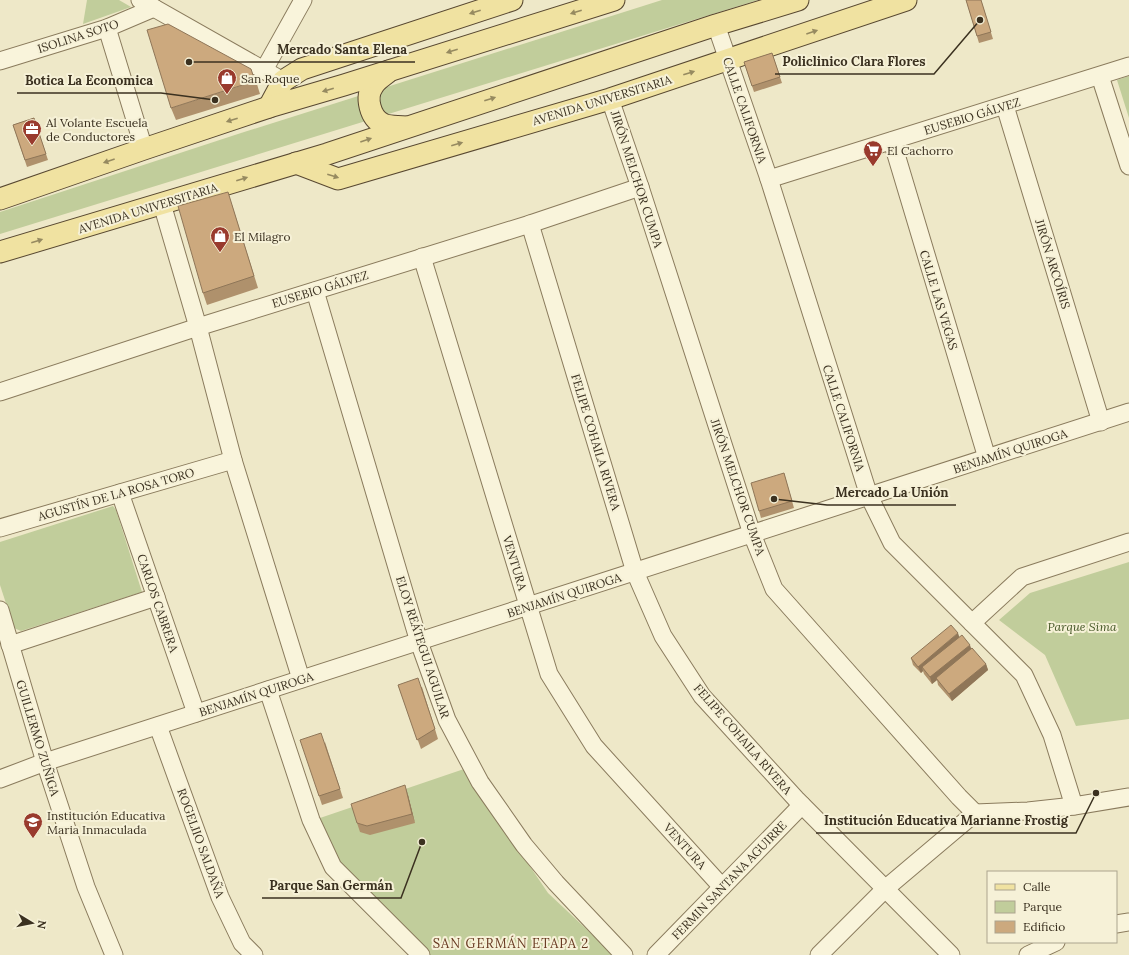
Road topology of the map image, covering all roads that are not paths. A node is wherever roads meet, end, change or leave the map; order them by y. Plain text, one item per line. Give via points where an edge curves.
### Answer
1 (140, 0) edge
2 (303, 0) edge
3 (512, 0) edge
4 (614, 0) edge
5 (798, 0) edge
6 (906, 0) edge
7 (154, 8) junction
8 (716, 25) junction
9 (107, 28) junction
10 (728, 60) junction
11 (0, 61) edge
12 (1129, 66) edge
13 (264, 70) junction
14 (391, 70) junction
15 (1100, 76) junction
16 (283, 81) junction
17 (610, 99) junction
18 (1005, 106) junction
19 (269, 107) junction
20 (404, 127) junction
21 (892, 141) junction
22 (144, 149) junction
23 (296, 163) junction
24 (1129, 166) edge
25 (769, 179) junction
26 (640, 187) junction
27 (0, 199) edge
28 (162, 204) junction
29 (530, 224) junction
30 (0, 252) edge
31 (422, 257) junction
32 (315, 291) junction
33 (198, 327) junction
34 (0, 392) edge
35 (1129, 412) edge
36 (1101, 422) junction
37 (987, 458) junction
38 (233, 460) junction
39 (120, 493) junction
40 (869, 496) junction
41 (0, 528) edge
42 (752, 534) junction
43 (1129, 542) edge
44 (635, 572) junction
45 (156, 597) junction
46 (528, 606) junction
47 (0, 610) edge
48 (972, 623) junction
49 (419, 642) junction
50 (10, 644) junction
51 (301, 680) junction
52 (268, 690) junction
53 (196, 713) junction
54 (158, 726) junction
55 (45, 762) junction
56 (0, 779) edge
57 (1129, 797) edge
58 (802, 805) junction
59 (1074, 806) junction
60 (975, 813) junction
61 (722, 887) junction
62 (885, 889) junction
63 (1129, 922) edge
64 (1117, 924) edge
65 (1054, 943) edge
66 (114, 955) edge
67 (254, 955) edge
68 (421, 955) edge
69 (624, 955) edge
70 (656, 955) edge
71 (819, 955) edge
72 (951, 955) edge
73 (1028, 955) edge

1 - 7 street
2 - 13 street
3 -> 16 main road via 302,69
4 -> 14 main road
5 - 8 main road, AVENIDA UNIVERSITARIA
10 -> 6 main road, AVENIDA UNIVERSITARIA
7 - 9 street, ISOLINA SOTO
7 - 13 street
8 - 10 street, CALLE CALIFORNIA
20 -> 8 main road, AVENIDA UNIVERSITARIA
9 - 11 street, ISOLINA SOTO
9 - 22 street
17 -> 10 main road, AVENIDA UNIVERSITARIA
10 - 25 street, CALLE CALIFORNIA
12 - 15 street, EUSEBIO GÁLVEZ
13 - 16 street
14 -> 19 main road
14 - 20 main road via 373,86 369,98 371,110 377,121 384,125
15 - 18 street, EUSEBIO GÁLVEZ
15 - 24 street
16 - 19 main road
23 -> 17 main road, AVENIDA UNIVERSITARIA via 338,179
17 - 26 street, JIRÓN MELCHOR CUMPA
18 - 21 street, EUSEBIO GÁLVEZ
18 - 36 street, JIRÓN ARCOÍRIS
19 -> 22 main road
23 -> 20 main road, AVENIDA UNIVERSITARIA
21 - 25 street, EUSEBIO GÁLVEZ
21 - 37 street, CALLE LAS VEGAS
22 -> 27 main road
28 -> 23 main road, AVENIDA UNIVERSITARIA
25 - 40 street, CALLE CALIFORNIA
26 - 29 street, EUSEBIO GÁLVEZ
26 - 42 street, JIRÓN MELCHOR CUMPA
30 -> 28 main road, AVENIDA UNIVERSITARIA
28 - 33 street
29 - 31 street, EUSEBIO GÁLVEZ
29 - 44 street, FELIPE COHAILA RIVERA
31 - 32 street, EUSEBIO GÁLVEZ
31 - 46 street, VENTURA
32 - 33 street, EUSEBIO GÁLVEZ
32 - 49 street, ELOY REÁTEGUI AGUILAR
33 - 34 street, EUSEBIO GÁLVEZ
33 - 38 street
35 - 36 street, BENJAMÍN QUIROGA
36 - 37 street, BENJAMÍN QUIROGA
37 - 40 street, BENJAMÍN QUIROGA
38 - 39 street, AGUSTÍN DE LA ROSA TORO
38 - 51 street
39 - 41 street, AGUSTÍN DE LA ROSA TORO
39 - 45 street, CARLOS CABRERA
40 - 42 street, BENJAMÍN QUIROGA
40 - 48 street, CALLE CALIFORNIA via 892,543
42 - 44 street, BENJAMÍN QUIROGA
42 - 60 street, JIRÓN MELCHOR CUMPA via 774,589
43 - 48 street via 1022,577
44 - 46 street, BENJAMÍN QUIROGA
44 - 58 street, FELIPE COHAILA RIVERA via 663,636 702,696
45 - 50 street
45 - 53 street, CARLOS CABRERA
46 - 49 street, BENJAMÍN QUIROGA
46 - 61 street, VENTURA via 549,674 594,746
47 - 50 street, GUILLERMO ZUÑIGA
48 - 59 street, CALLE CALIFORNIA via 1024,675 1052,735
49 - 51 street, BENJAMÍN QUIROGA
49 - 69 street, ELOY REÁTEGUI AGUILAR via 447,720 480,782 524,845
50 - 55 street, GUILLERMO ZUÑIGA
51 - 52 street, BENJAMÍN QUIROGA
52 - 53 street, BENJAMÍN QUIROGA
52 - 68 street via 311,820 332,867
53 - 54 street, BENJAMÍN QUIROGA
54 - 55 street, BENJAMÍN QUIROGA
54 - 67 street, ROGELIIO SALDAÑA via 220,897 242,943
55 - 56 street, BENJAMÍN QUIROGA
55 - 66 street, GUILLERMO ZUÑIGA via 86,887
57 - 59 street
58 - 61 street, FERMIN SANTANA AGUIRRE
58 - 62 street, FELIPE COHAILA RIVERA
59 - 60 street
60 - 62 street
61 - 70 street, FERMIN SANTANA AGUIRRE
62 - 71 street
62 - 72 street, FELIPE COHAILA RIVERA
63 - 64 street
65 - 73 street

